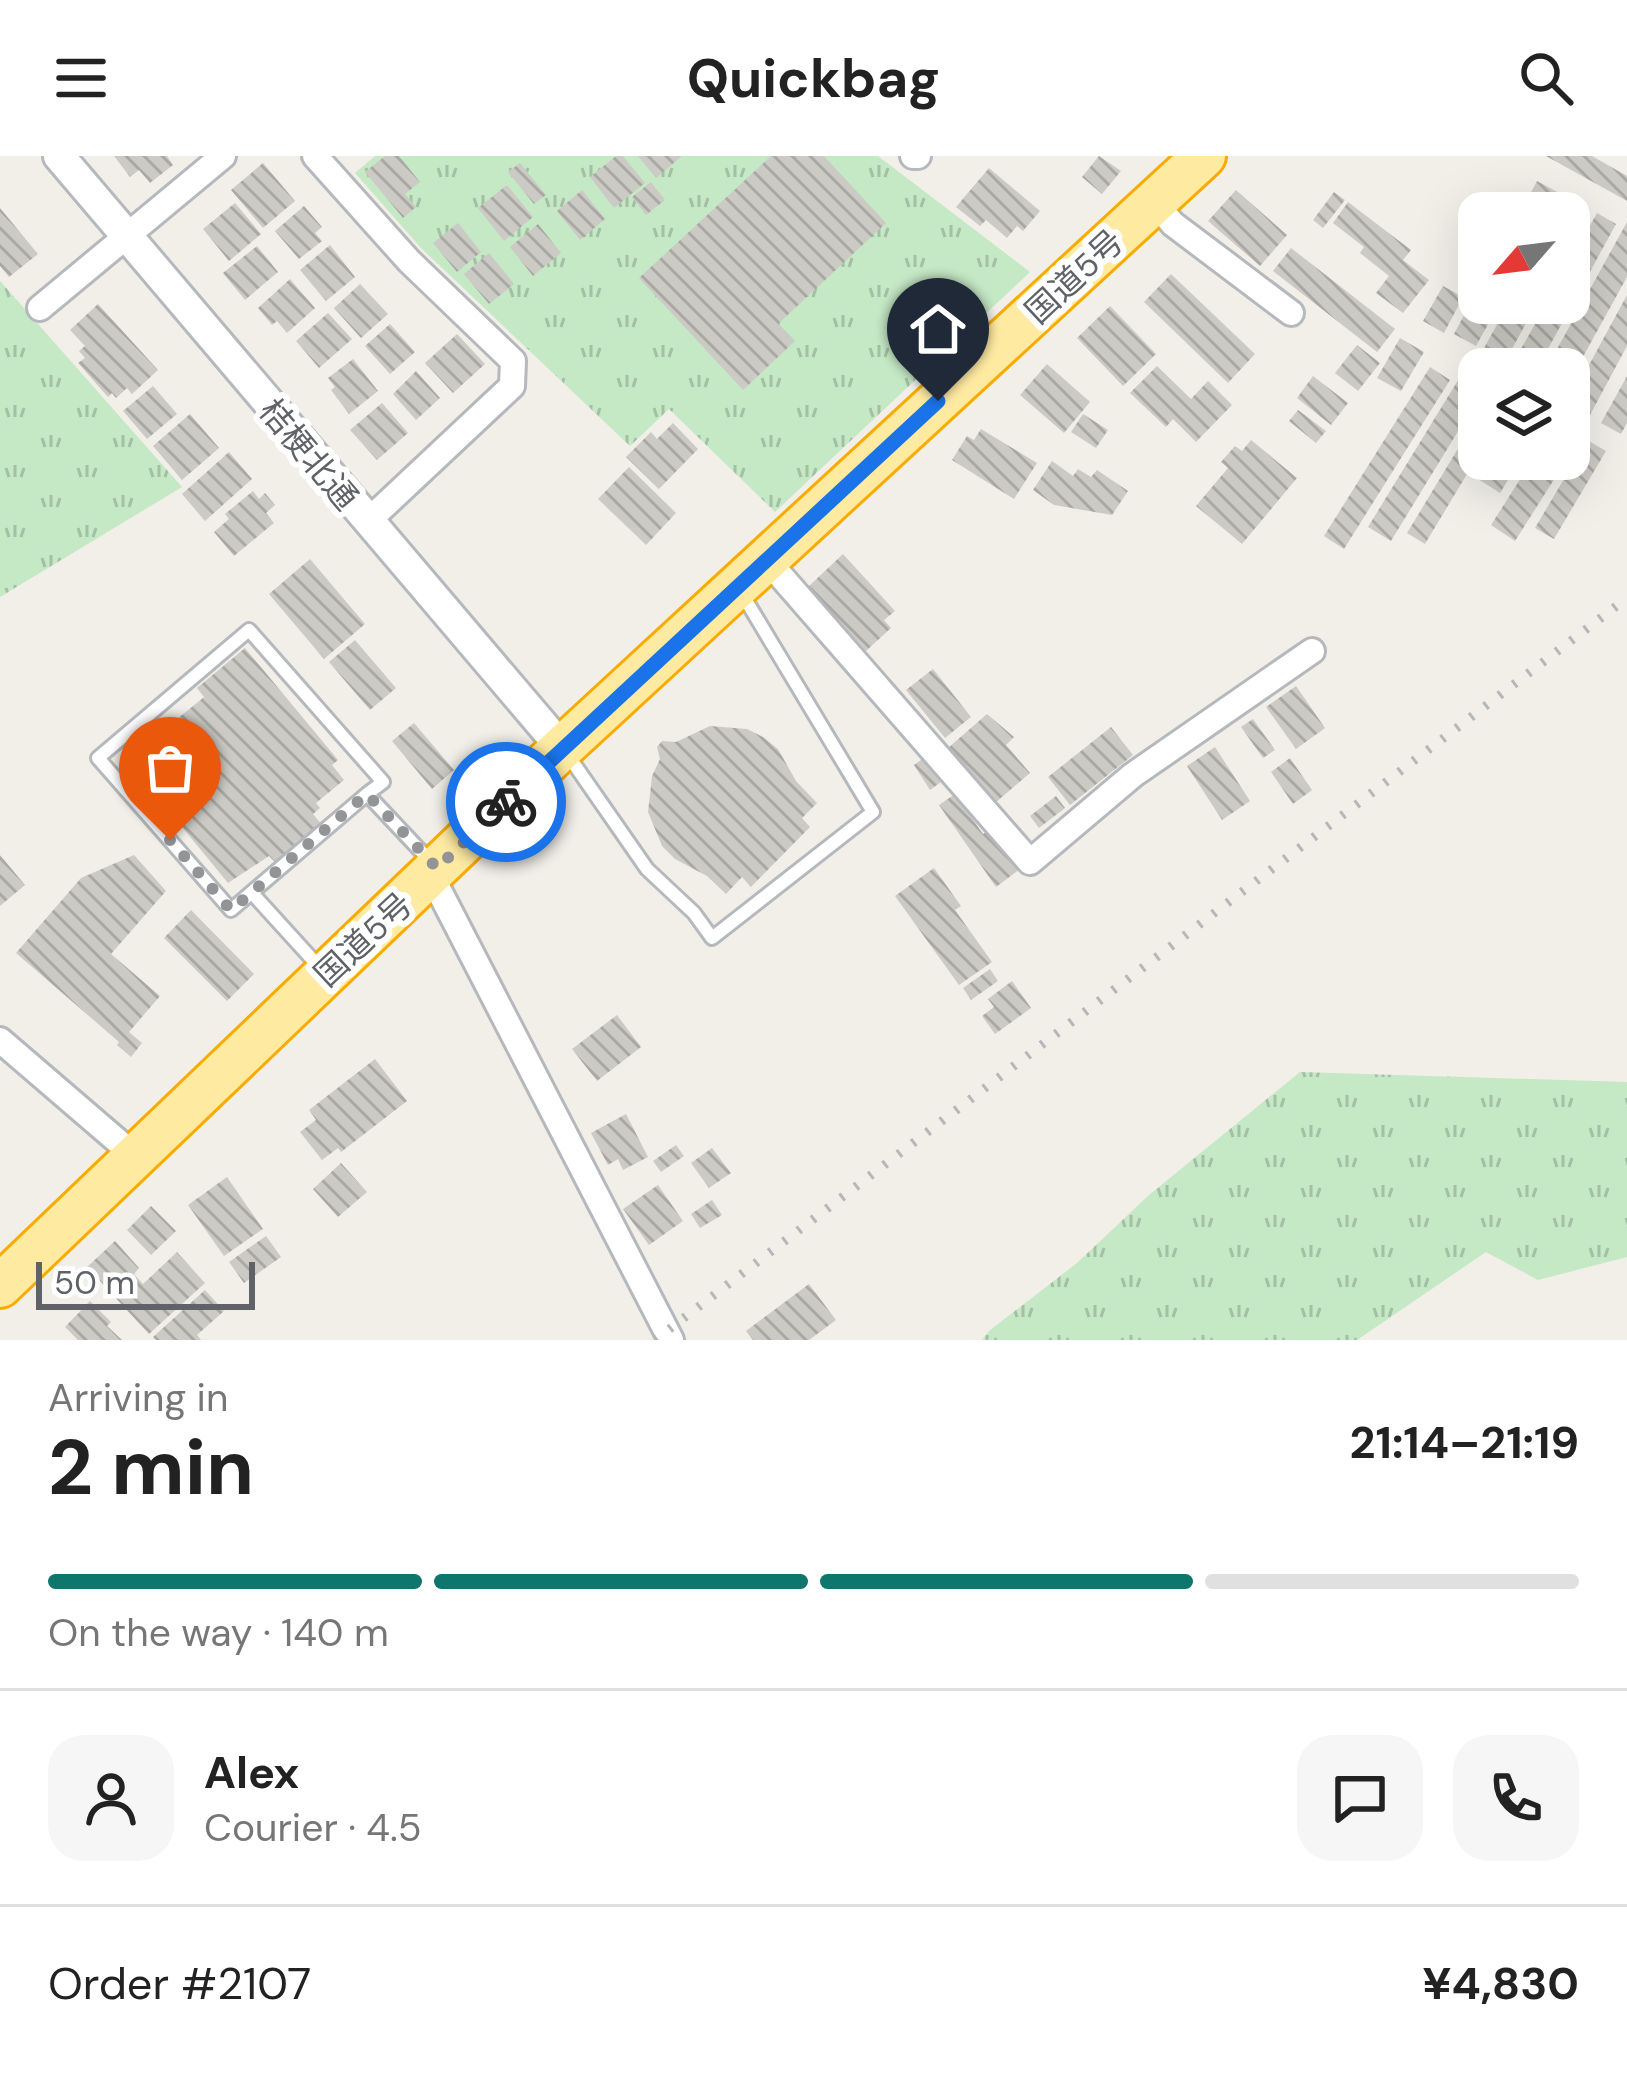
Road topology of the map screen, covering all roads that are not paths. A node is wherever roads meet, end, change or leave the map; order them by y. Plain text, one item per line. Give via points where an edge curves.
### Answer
1 (59, 156) edge
2 (223, 156) edge
3 (315, 156) edge
4 (1192, 160) edge
5 (1154, 202) junction
6 (128, 235) junction
7 (40, 308) dead end
8 (1291, 313) dead end
9 (367, 522) junction
10 (751, 573) junction
11 (1312, 651) dead end
12 (562, 748) junction
13 (367, 794) junction
14 (434, 872) junction
15 (252, 892) junction
16 (326, 974) junction
17 (0, 1040) edge
18 (135, 1156) junction
19 (0, 1286) edge
20 (671, 1340) edge

1 - 6 street, 桔梗北通
2 - 6 street
3 - 9 street via 513,361 512,386
4 - 5 highway, 国道5号
5 - 8 street
5 - 10 highway, 国道5号
6 - 7 street
6 - 9 street, 桔梗北通
9 - 12 street, 桔梗北通
10 - 11 street via 1030,862 1133,775
10 - 12 highway, 国道5号
10 - 12 lane via 873,812 712,938 647,869
12 - 14 highway, 国道5号
13 - 14 lane
13 - 15 lane
13 - 15 lane via 382,782 249,630 98,758 231,910
14 - 16 highway, 国道5号
14 - 20 street
15 - 16 lane
16 - 18 highway, 国道5号
17 - 18 street
18 - 19 highway, 国道5号

